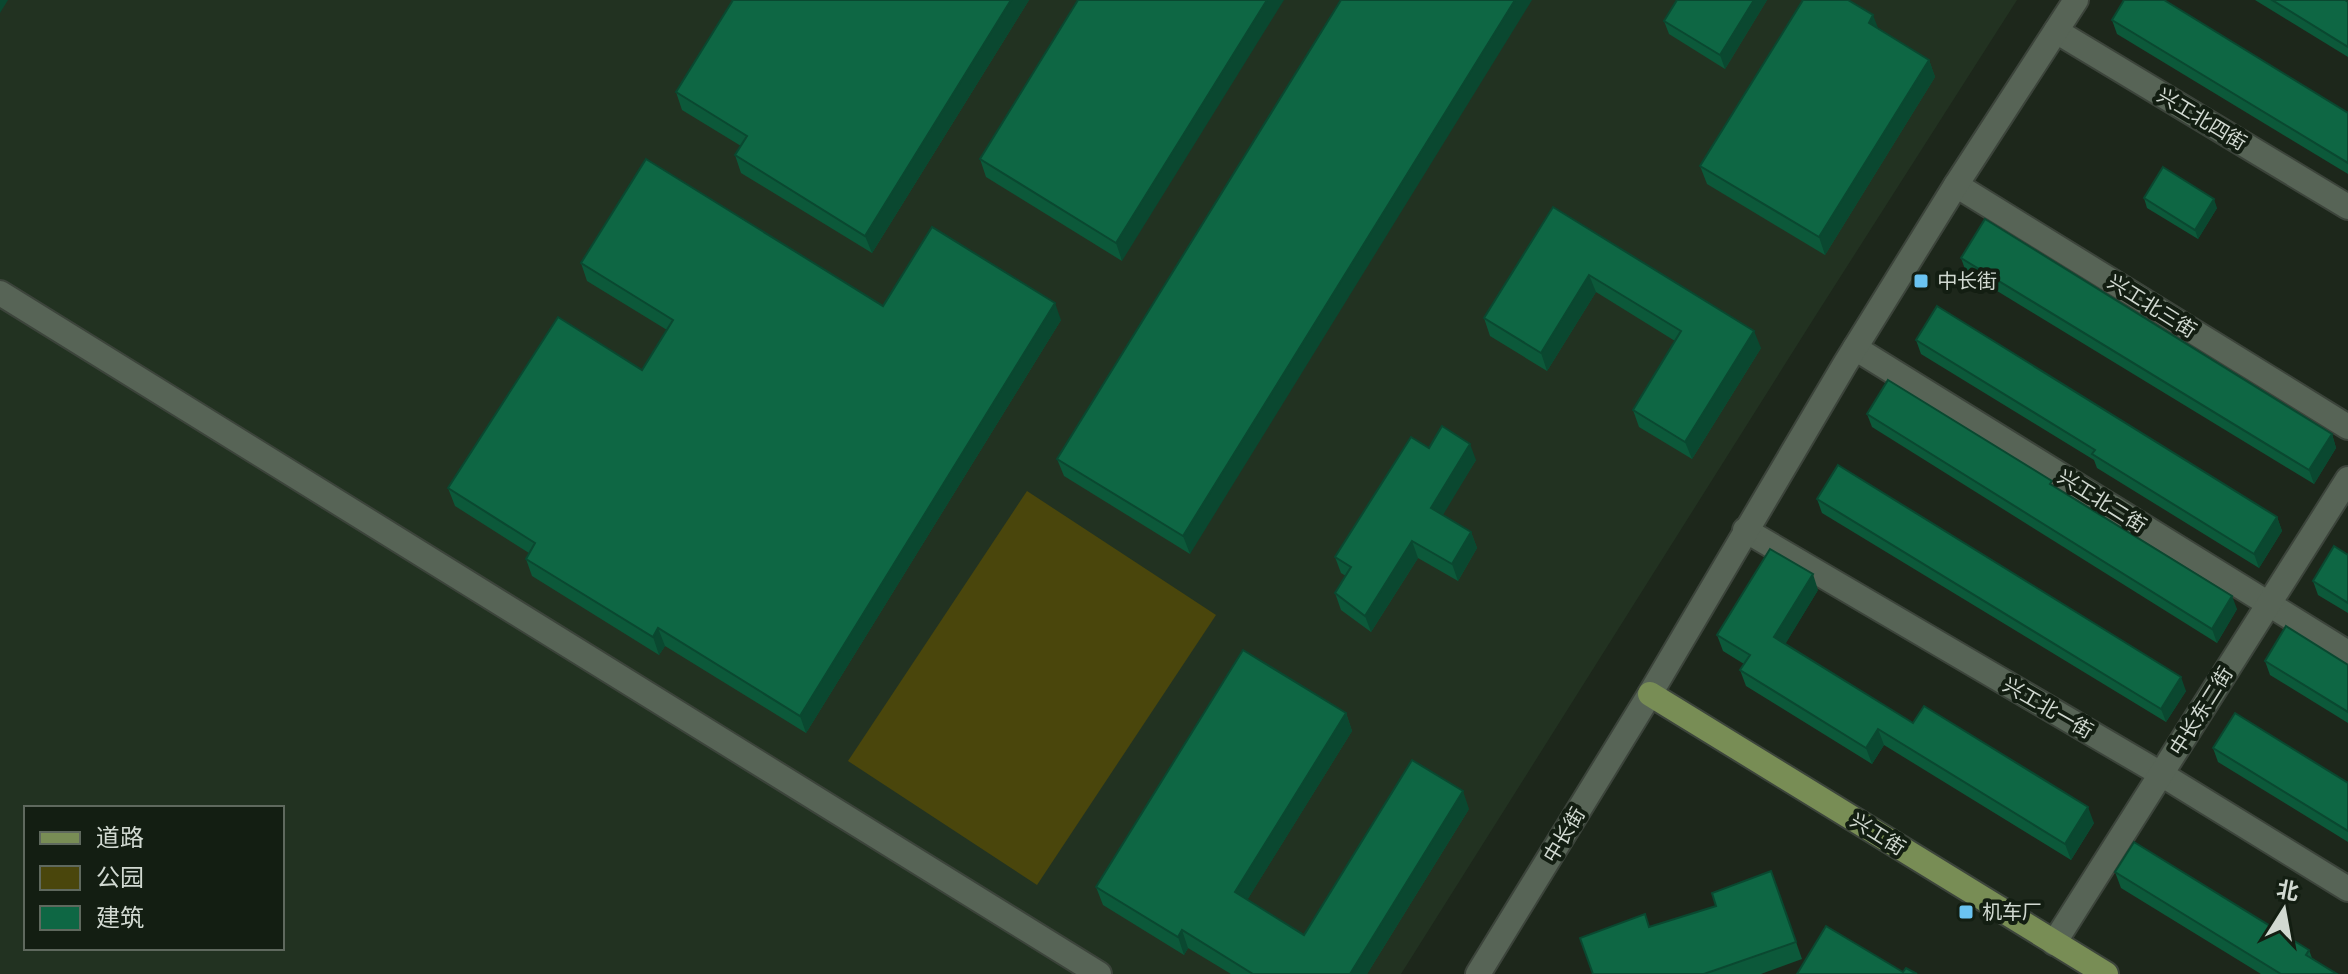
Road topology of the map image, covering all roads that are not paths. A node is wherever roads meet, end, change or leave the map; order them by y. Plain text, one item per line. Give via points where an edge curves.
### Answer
1 (2076, 0) edge
2 (2056, 31) junction
3 (1956, 185) junction
4 (2348, 207) edge
5 (0, 293) edge
6 (1855, 348) junction
7 (2348, 427) edge
8 (2348, 479) edge
9 (1745, 530) junction
10 (2269, 604) junction
11 (2348, 653) edge
12 (1650, 694) junction
13 (2161, 774) junction
14 (2348, 889) edge
15 (2054, 943) junction
16 (1099, 974) edge
17 (1478, 974) edge
18 (2106, 974) edge

1 - 2 street, 中长街
2 - 3 street, 中长街
2 - 4 street, 兴工北四街
3 - 6 street, 中长街
3 - 7 street, 兴工北三街
5 - 16 street
6 - 9 street, 中长街
6 - 10 street, 兴工北二街
8 - 10 street, 中长东二街
9 - 12 street, 中长街
9 - 13 street, 兴工北一街
10 - 11 street, 兴工北二街
10 - 13 street, 中长东二街
12 - 15 main road, 兴工街
12 - 17 street, 中长街
13 - 14 street, 兴工北一街
13 - 15 street, 中长东二街
15 - 18 main road, 兴工街

